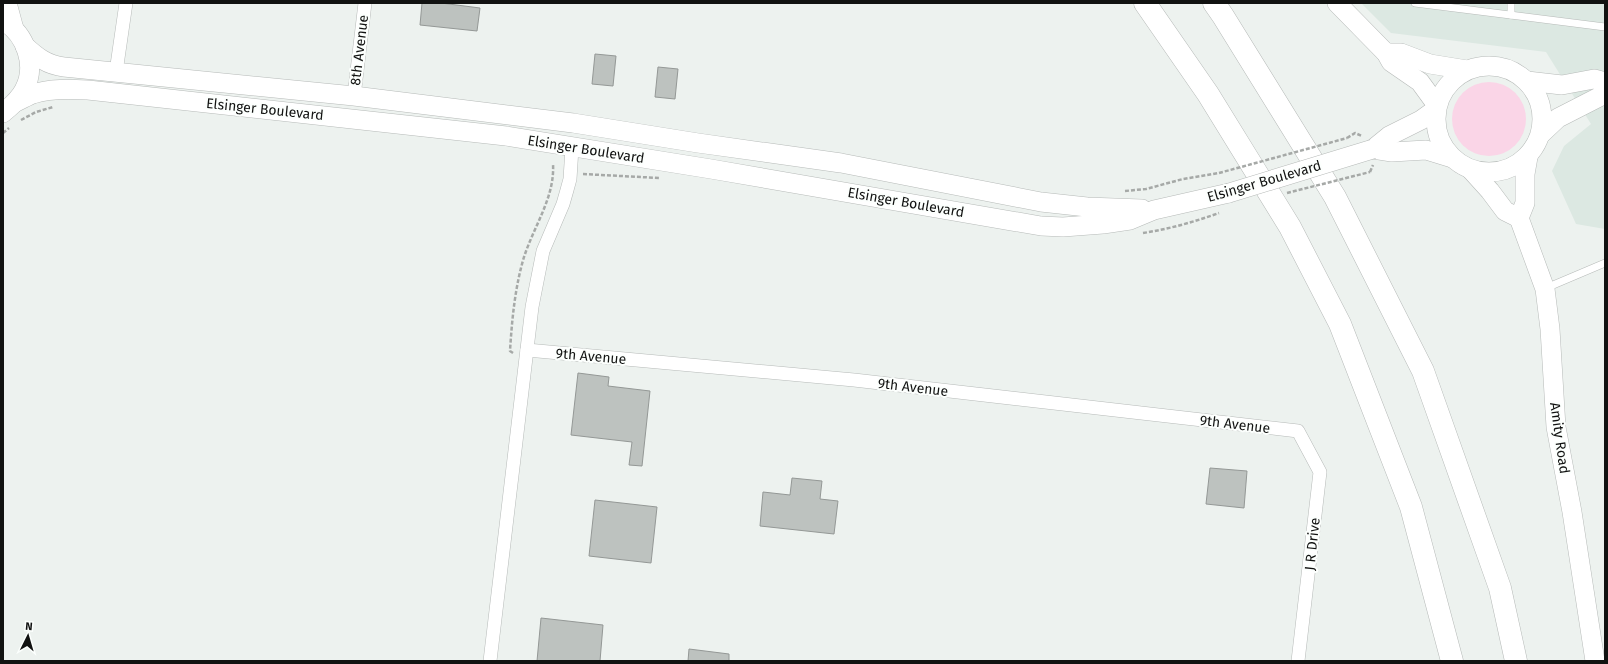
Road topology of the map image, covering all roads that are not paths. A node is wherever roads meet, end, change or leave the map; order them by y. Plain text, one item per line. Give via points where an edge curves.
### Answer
1 (7, 3) edge
2 (126, 3) edge
3 (365, 3) edge
4 (1145, 3) edge
5 (1214, 3) edge
6 (1337, 3) edge
7 (1415, 3) edge
8 (1511, 3) edge
9 (1511, 15) junction
10 (9, 25) edge
11 (1605, 27) edge
12 (25, 46) junction
13 (1386, 53) junction
14 (1467, 70) junction
15 (116, 72) junction
16 (1527, 81) junction
17 (1605, 82) edge
18 (1605, 91) edge
19 (354, 96) junction
20 (1436, 107) junction
21 (13, 115) edge
22 (573, 123) junction
23 (1541, 134) junction
24 (572, 148) junction
25 (1373, 149) junction
26 (1528, 157) junction
27 (1452, 158) junction
28 (841, 163) junction
29 (711, 169) junction
30 (1471, 170) junction
31 (1154, 210) junction
32 (1519, 218) junction
33 (1605, 264) edge
34 (1545, 289) junction
35 (527, 350) junction
36 (1298, 431) joint
37 (490, 661) edge
38 (1298, 661) edge
39 (1452, 661) edge
40 (1516, 661) edge
41 (1595, 661) edge

1 - 10 street
2 - 15 street
3 - 19 street, 8th Avenue
4 - 39 highway via 1208,94 1286,220 1340,324 1411,507
5 - 40 highway via 1336,197 1423,371 1500,588
6 - 13 street
7 - 9 lane
8 - 9 lane
9 - 11 lane
10 - 12 street
12 - 15 street, Elsinger Boulevard via 54,66
12 - 21 street via 29,60 29,76
13 - 14 street via 1402,53 1430,64
13 - 20 street via 1391,62 1420,82
14 - 16 street via 1492,66 1506,69
14 - 20 street via 1450,83 1440,96
15 - 19 street, Elsinger Boulevard
16 - 17 street via 1562,85 1594,79
16 - 23 street via 1541,106
18 - 23 street via 1601,96 1558,118
19 - 22 street, Elsinger Boulevard
20 - 25 street, Elsinger Boulevard via 1421,120 1389,136
20 - 27 street via 1440,142
21 - 24 street, Elsinger Boulevard via 33,94 74,89 506,136
22 - 24 street
22 - 28 street, Elsinger Boulevard
23 - 26 street
24 - 29 street, Elsinger Boulevard
24 - 35 street via 567,190 543,251
25 - 27 street, Elsinger Boulevard via 1392,152 1426,150
25 - 31 street, Elsinger Boulevard, bridge via 1229,193
26 - 30 street via 1517,165 1494,173
26 - 32 street via 1525,203
27 - 30 street
28 - 29 street via 816,176 741,166
28 - 31 street, Elsinger Boulevard via 1041,202
29 - 31 street, Elsinger Boulevard via 1041,226 1103,224 1130,220
30 - 32 street via 1505,211
32 - 34 street, Amity Road
33 - 34 lane
34 - 41 street, Amity Road via 1556,427
35 - 36 street, 9th Avenue via 854,380
35 - 37 street
36 - 38 street, J R Drive via 1320,472

